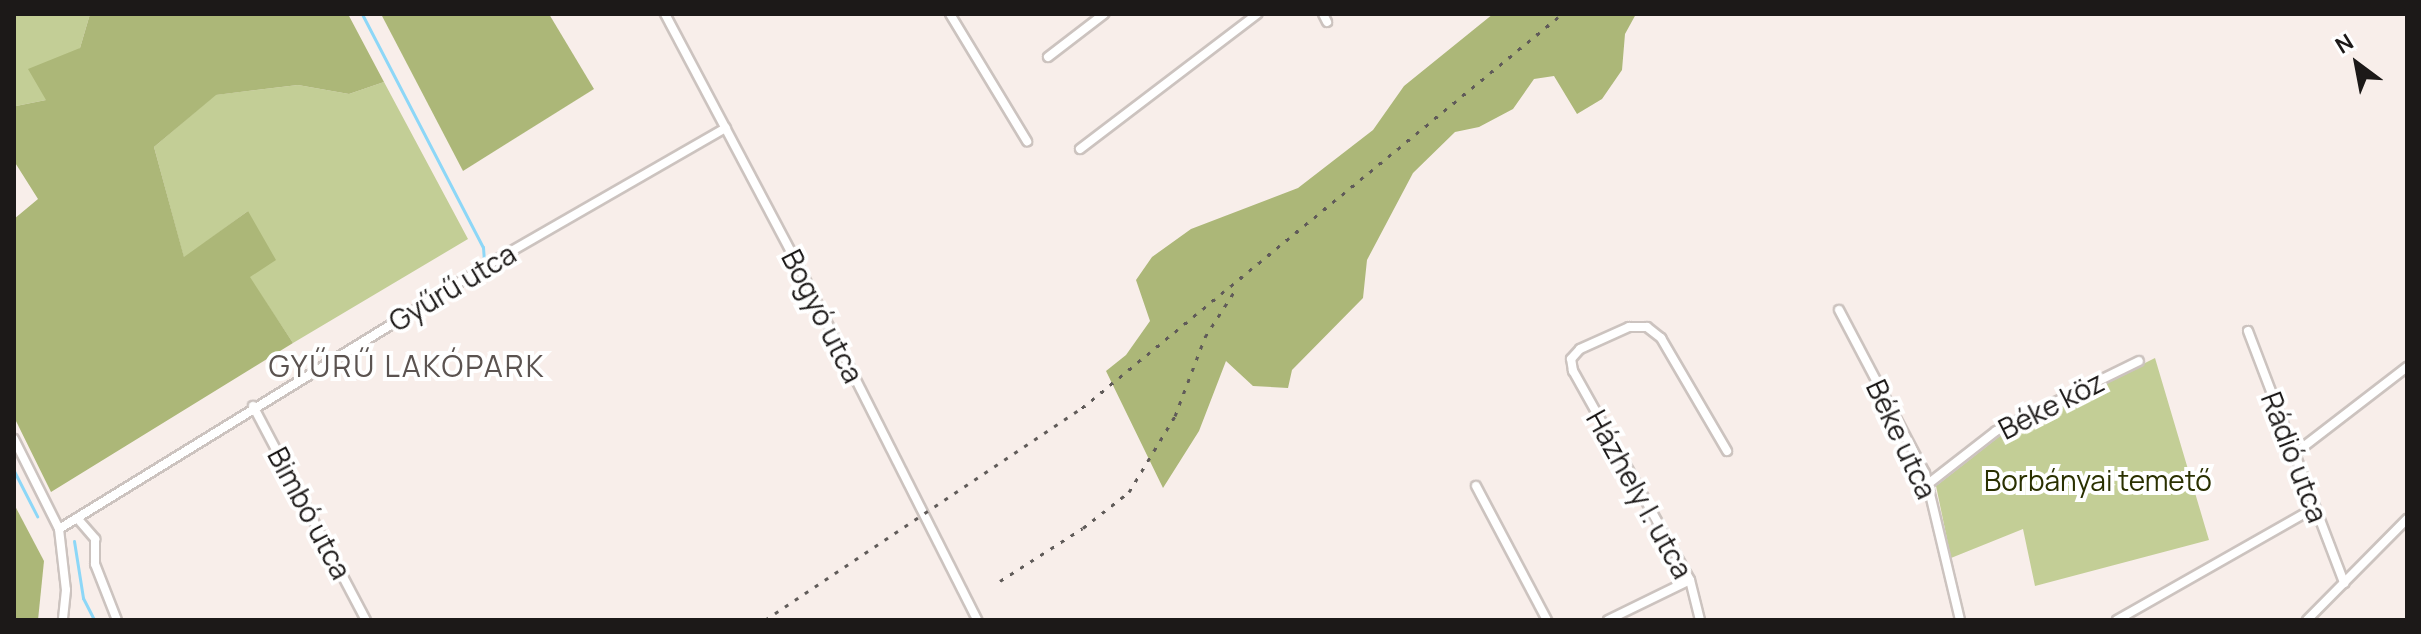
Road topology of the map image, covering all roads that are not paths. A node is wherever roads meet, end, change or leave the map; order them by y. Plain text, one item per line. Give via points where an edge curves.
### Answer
1 (665, 14) edge
2 (950, 14) edge
3 (1104, 14) edge
4 (1257, 14) edge
5 (1048, 57) dead end
6 (726, 128) junction
7 (1027, 141) dead end
8 (1080, 149) dead end
9 (1839, 310) dead end
10 (2248, 331) dead end
11 (2139, 361) dead end
12 (2407, 367) edge
13 (253, 406) junction
14 (14, 439) edge
15 (1727, 451) dead end
16 (2294, 454) junction
17 (1928, 484) junction
18 (1476, 486) dead end
19 (2314, 508) junction
20 (77, 518) junction
21 (2407, 519) edge
22 (59, 529) junction
23 (1690, 580) junction
24 (2344, 583) junction
25 (63, 620) edge
26 (117, 620) edge
27 (366, 620) edge
28 (977, 620) edge
29 (1547, 620) edge
30 (1608, 620) edge
31 (1700, 620) edge
32 (1960, 620) edge
33 (2117, 620) edge
34 (2307, 620) edge

1 - 6 street, Bogyó utca
2 - 7 street
3 - 5 street
4 - 8 street
6 - 13 street, Gyűrű utca
6 - 28 street, Bogyó utca
9 - 17 street, Béke utca
10 - 16 street, Rádió utca
11 - 17 street, Béke köz via 1996,431
12 - 16 street
13 - 20 street, Gyűrű utca
13 - 27 street, Bimbó utca
14 - 22 street
15 - 23 street, Házhely I. utca via 1661,338 1647,327 1629,327 1580,349 1571,359
16 - 19 street, Rádió utca
17 - 32 street, Béke utca
18 - 29 street
19 - 24 street, Rádió utca
19 - 33 street
20 - 22 street, Gyűrű utca
20 - 26 street via 95,539 95,564
21 - 24 street
22 - 25 street via 66,590
23 - 30 street
23 - 31 street, Házhely I. utca
24 - 34 street

